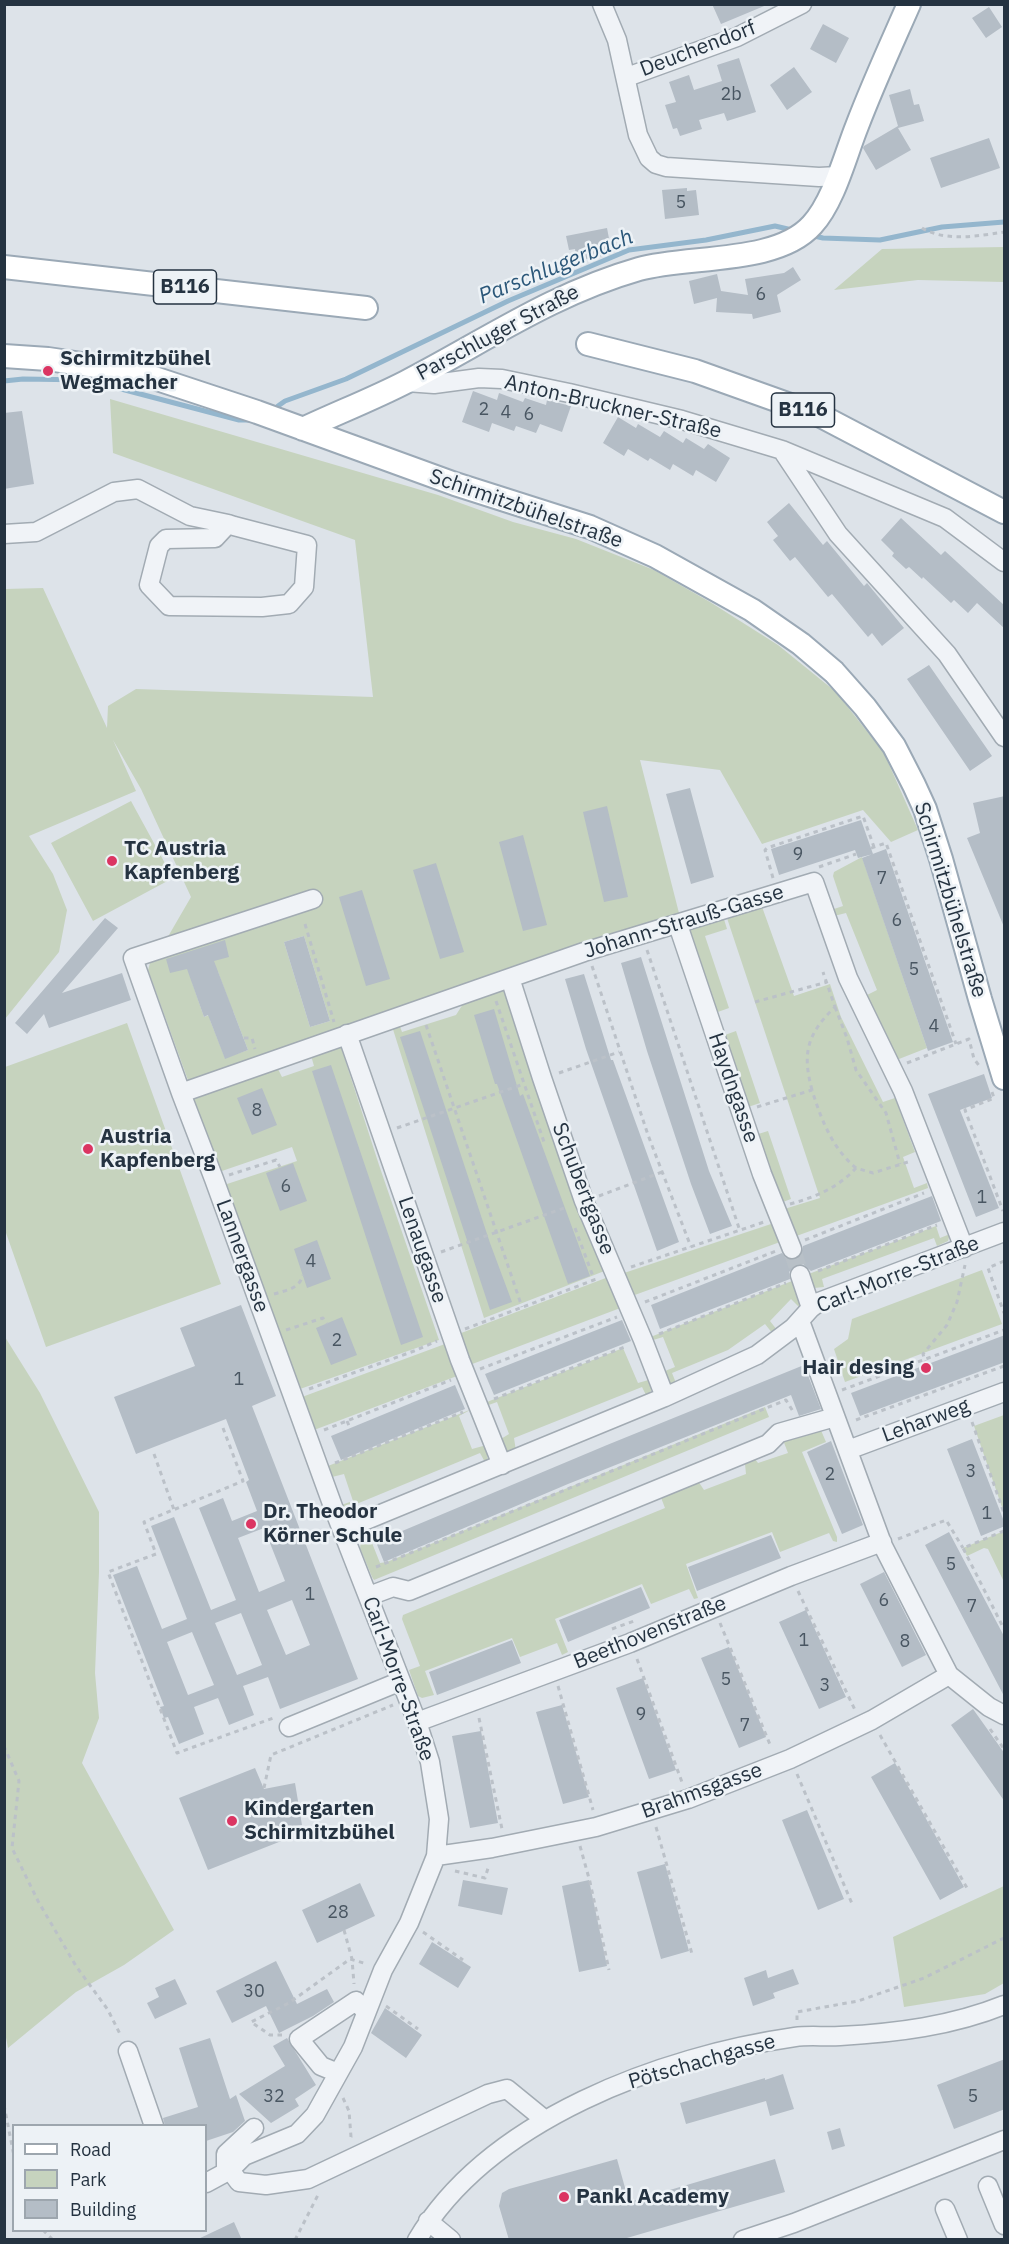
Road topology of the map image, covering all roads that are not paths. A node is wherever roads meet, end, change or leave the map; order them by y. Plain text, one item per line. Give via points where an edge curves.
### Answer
1 (602, 4) edge
2 (802, 4) edge
3 (909, 4) edge
4 (627, 77) junction
5 (838, 176) junction
6 (4, 267) edge
7 (366, 308) dead end
8 (588, 344) dead end
9 (4, 356) edge
10 (406, 382) junction
11 (303, 429) junction
12 (782, 450) junction
13 (1005, 512) edge
14 (228, 524) junction
15 (4, 534) edge
16 (1005, 562) edge
17 (1005, 737) edge
18 (313, 899) dead end
19 (678, 925) junction
20 (510, 978) junction
21 (346, 1034) junction
22 (993, 1078) edge
23 (181, 1093) junction
24 (1005, 1232) edge
25 (791, 1248) tunnel mouth
26 (964, 1257) junction
27 (800, 1275) tunnel mouth
28 (806, 1314) junction
29 (1005, 1392) edge
30 (665, 1397) junction
31 (835, 1417) junction
32 (848, 1450) junction
33 (502, 1465) junction
34 (334, 1531) junction
35 (882, 1544) junction
36 (373, 1594) junction
37 (949, 1675) junction
38 (401, 1681) junction
39 (1005, 1715) edge
40 (417, 1722) junction
41 (288, 1727) road end
42 (436, 1856) junction
43 (365, 2003) junction
44 (1005, 2005) edge
45 (128, 2050) road end
46 (336, 2077) junction
47 (545, 2120) junction
48 (153, 2124) edge
49 (254, 2128) dead end
50 (1005, 2140) edge
51 (228, 2172) junction
52 (207, 2182) edge
53 (988, 2186) dead end
54 (945, 2209) dead end
55 (428, 2221) junction
56 (1005, 2225) edge
57 (798, 2231) edge
58 (417, 2240) edge
59 (451, 2240) edge
60 (743, 2240) edge
61 (958, 2240) edge

1 - 4 street
2 - 4 street, Deuchendorf via 737,36
3 - 5 main road, Parschluger Straße
4 - 5 street via 638,135 656,164
5 - 10 main road, Parschluger Straße via 813,225 794,239 763,251 642,268 586,286
6 - 7 main road, B116
8 - 13 main road, B116 via 695,371 820,416
9 - 11 main road, Schirmitzbühelstraße via 136,372
10 - 11 main road, Parschluger Straße
10 - 12 street, Anton-Bruckner-Straße via 502,380 671,417
11 - 22 main road, Schirmitzbühelstraße via 590,527 655,556 752,610 834,672 894,746 925,809
12 - 16 street, Anton-Bruckner-Straße via 945,518
12 - 17 street via 838,534 947,654
14 - 14 street via 307,544 304,587 289,604 169,606 149,585 159,546 166,539 215,538
14 - 15 street via 190,516 138,489 114,492 36,532
18 - 23 street, Lannergasse via 133,958
19 - 20 street, Johann-Strauß-Gasse
19 - 25 street, Haydngasse
19 - 26 street, Johann-Strauß-Gasse via 814,882 848,978 903,1091
20 - 21 street, Johann-Strauß-Gasse
20 - 30 street, Schubertgasse via 584,1201
21 - 23 street, Johann-Strauß-Gasse
21 - 33 street, Lenaugasse via 451,1334
23 - 34 street, Lannergasse via 258,1300
24 - 26 street, Carl-Morre-Straße
26 - 28 street, Carl-Morre-Straße via 819,1302
27 - 28 street
28 - 30 street, Carl-Morre-Straße via 758,1355
28 - 31 street
29 - 32 street, Leharweg
30 - 33 street, Carl-Morre-Straße
31 - 32 street
31 - 36 street via 779,1433 768,1444 409,1591 393,1587
32 - 35 street
33 - 34 street, Carl-Morre-Straße
34 - 36 street, Carl-Morre-Straße
35 - 37 street
35 - 40 street, Beethovenstraße
36 - 38 street, Carl-Morre-Straße
37 - 39 street
37 - 42 street, Brahmsgasse via 867,1722 784,1762 687,1799 596,1827
38 - 40 street, Carl-Morre-Straße
38 - 41 street
40 - 42 street, Carl-Morre-Straße via 430,1762 439,1819
42 - 43 street, Carl-Morre-Straße via 409,1923
43 - 46 street, Carl-Morre-Straße via 353,2047
43 - 46 street via 299,2039 321,2066
44 - 47 street, Pötschachgasse via 962,2020 918,2028 798,2036 733,2049 648,2073
45 - 48 street
46 - 51 street, Carl-Morre-Straße via 315,2115 297,2134 244,2156
47 - 51 street via 507,2089 488,2094 308,2179 266,2185 239,2182
47 - 55 street, Pötschachgasse via 478,2166
49 - 51 street via 226,2154
50 - 57 street
51 - 52 street, Carl-Morre-Straße
53 - 56 street
54 - 61 street
55 - 58 street, Pötschachgasse
55 - 59 street
57 - 60 street

